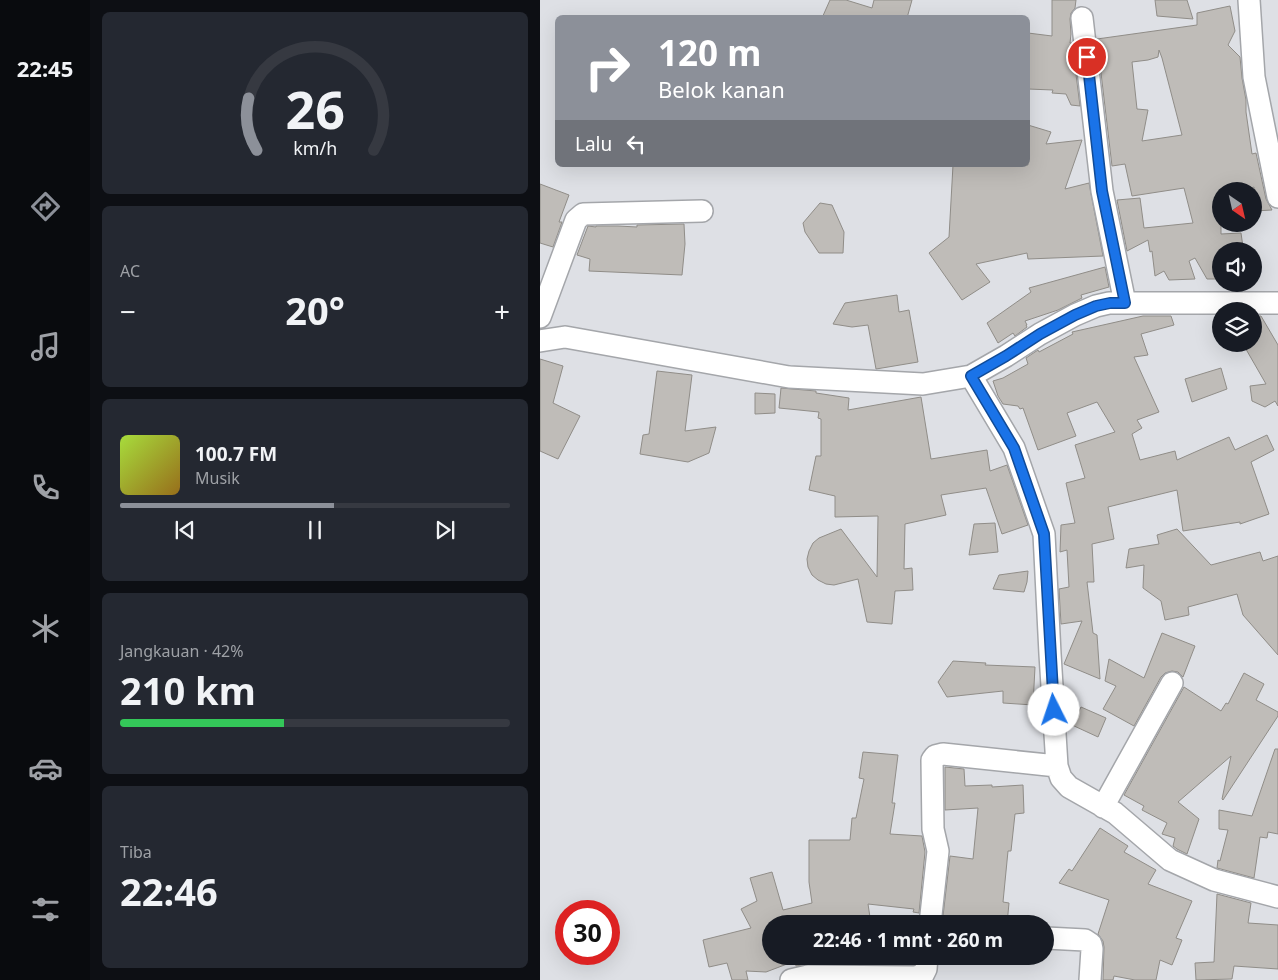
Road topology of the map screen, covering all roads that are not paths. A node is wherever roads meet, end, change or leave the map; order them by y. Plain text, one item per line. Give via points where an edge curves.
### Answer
1 (1249, 0) edge
2 (1082, 18) dead end
3 (1278, 197) edge
4 (702, 210) dead end
5 (1125, 303) junction
6 (1278, 303) edge
7 (540, 317) edge
8 (540, 341) edge
9 (971, 376) junction
10 (1172, 683) dead end
11 (1057, 766) junction
12 (1103, 807) junction
13 (1278, 897) edge
14 (931, 915) edge
15 (1054, 938) edge
16 (926, 965) edge
17 (791, 980) edge
18 (1090, 980) edge

1 - 3 street via 1254,77
2 - 5 street via 1102,191
4 - 7 street via 579,216
5 - 6 street
5 - 9 street via 1096,306 1075,315
8 - 9 street via 565,338 789,377 923,384
9 - 11 street via 1014,448 1044,534
10 - 12 street
11 - 12 street via 1069,787
11 - 14 street via 942,754 935,756 932,760 933,829 938,851
12 - 13 street via 1115,813 1170,860 1214,880
15 - 18 street via 1085,940 1091,944
16 - 17 street via 923,975 915,977 808,976

